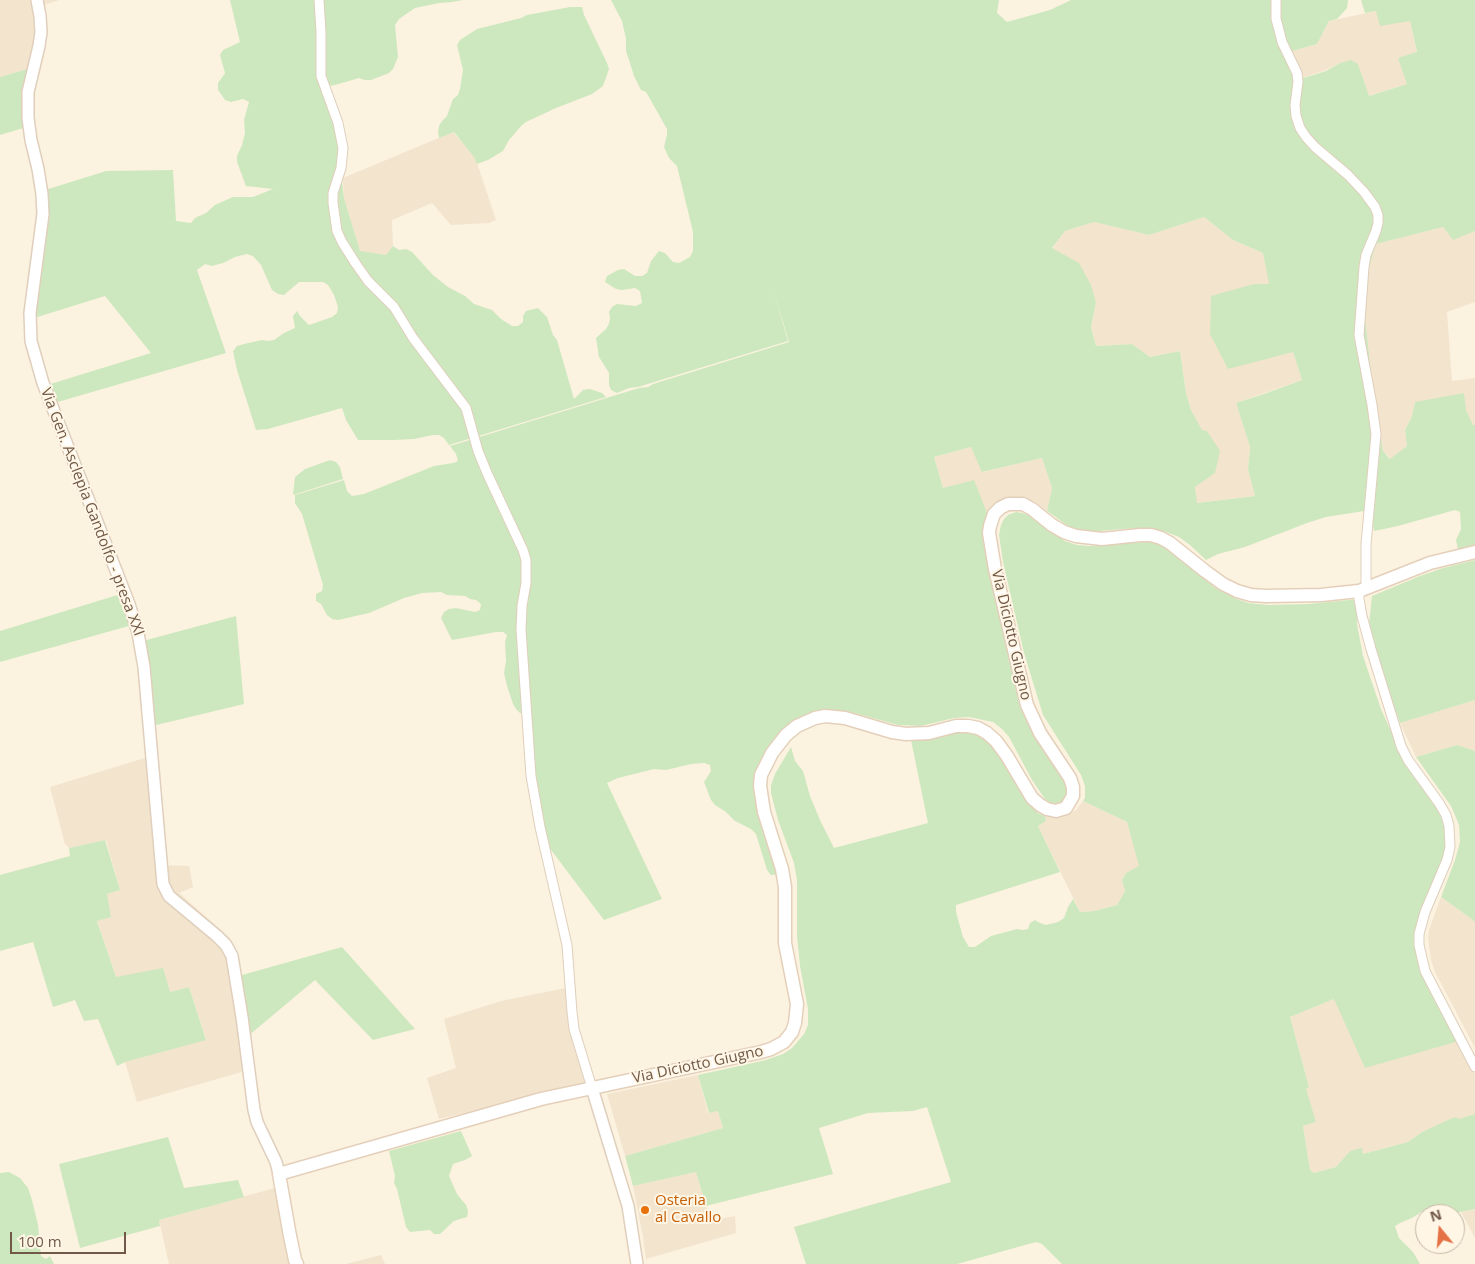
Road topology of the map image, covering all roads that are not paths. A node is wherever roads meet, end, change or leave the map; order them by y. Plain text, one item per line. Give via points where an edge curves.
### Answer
1 (37, 0) edge
2 (319, 0) edge
3 (1276, 0) edge
4 (1475, 552) edge
5 (1362, 590) junction
6 (1475, 1067) edge
7 (592, 1088) junction
8 (279, 1174) junction
9 (297, 1264) edge
10 (637, 1264) edge

1 - 8 street, Via Gen. Asclepia Gandolfo - presa XXI via 41,32 28,92 28,118 43,214 30,313 31,341 43,383 138,633 144,667 163,884 170,896 218,936 232,956 254,1110
2 - 7 street via 321,76 338,122 343,148 333,193 338,231 344,247 368,281 394,307 413,338 466,408 478,451 526,560 521,630 531,776 567,946 574,1029
3 - 5 street via 1278,30 1297,73 1295,106 1300,128 1315,147 1358,185 1378,215 1364,267 1359,335 1376,434
4 - 5 main road, Via Diciotto Giugno via 1411,570
5 - 6 street via 1362,616 1401,746 1439,803 1449,826 1447,860 1426,912 1419,945 1425,971
5 - 7 main road, Via Diciotto Giugno via 1321,595 1251,594 1223,584 1161,538 1151,535 1076,536 1064,532 1023,504 1008,504 1000,508 990,526 990,542 1022,689 1040,734 1070,778 1073,787 1071,802 1066,808 1056,811 1040,805 1032,798 996,741 978,728 956,726 929,733 906,734 825,716 797,726 772,752 760,786 785,887 785,943 796,1004 792,1032 772,1049
7 - 8 main road, Via Diciotto Giugno via 542,1099
7 - 10 street via 628,1206
8 - 9 main road

